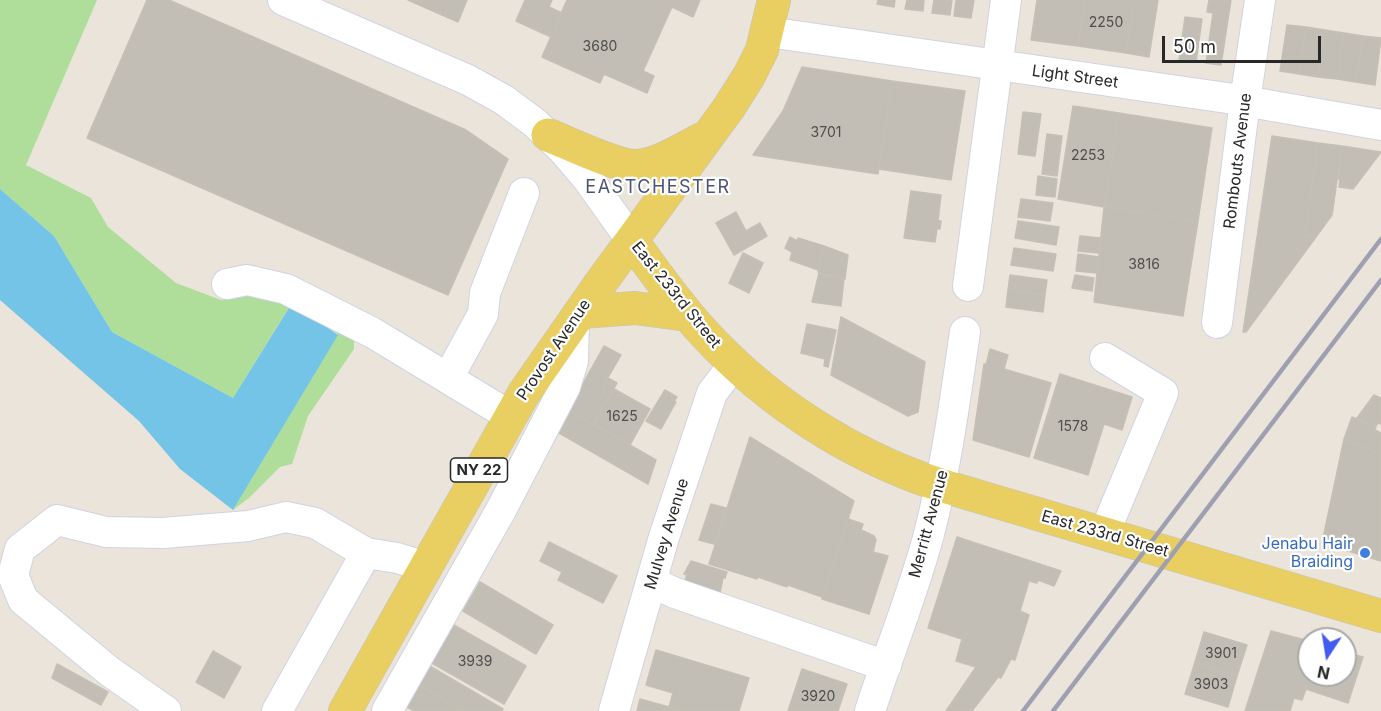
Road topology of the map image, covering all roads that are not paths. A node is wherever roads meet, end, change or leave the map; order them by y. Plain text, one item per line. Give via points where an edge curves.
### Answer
1 (283, 0) edge
2 (774, 0) edge
3 (1006, 0) edge
4 (1260, 0) edge
5 (768, 32) junction
6 (997, 66) junction
7 (1245, 101) junction
8 (1381, 125) edge
9 (548, 135) junction
10 (709, 135) junction
11 (524, 193) dead end
12 (633, 241) junction
13 (227, 284) dead end
14 (968, 286) dead end
15 (688, 315) junction
16 (577, 317) junction
17 (1217, 323) dead end
18 (966, 332) dead end
19 (1105, 358) dead end
20 (734, 364) junction
21 (448, 378) junction
22 (510, 416) junction
23 (940, 485) junction
24 (1104, 534) junction
25 (366, 553) junction
26 (428, 567) junction
27 (651, 582) junction
28 (1381, 615) edge
29 (886, 666) junction
30 (166, 711) edge
31 (277, 711) edge
32 (345, 711) edge
33 (387, 711) edge
34 (614, 711) edge
35 (870, 711) edge

1 - 9 street, East 233rd Street via 485,89
2 - 5 main road, Provost Avenue / NY 22
3 - 6 street
4 - 7 street, Rombouts Avenue
5 - 6 street, Light Street
5 - 10 main road, Provost Avenue / NY 22 via 749,76
6 - 7 street, Light Street
6 - 14 street
7 - 8 street, Light Street
7 - 17 street, Rombouts Avenue
9 - 10 main road via 636,166 659,161
9 - 12 street, East 233rd Street via 587,178
10 - 12 main road, Provost Avenue / NY 22
11 - 21 street via 485,293 483,314
12 - 15 main road, East 233rd Street
12 - 16 main road, Provost Avenue / NY 22
13 - 21 street via 247,280 286,289 373,333
15 - 16 main road via 624,308
15 - 20 main road, East 233rd Street
16 - 22 main road, Provost Avenue / NY 22
16 - 33 street via 573,361 565,387 501,510
18 - 23 street, Merritt Avenue
19 - 24 street via 1163,393
20 - 23 main road, East 233rd Street via 793,410 851,447
20 - 27 street, Mulvey Avenue via 712,393
21 - 22 street
22 - 26 main road, Provost Avenue / NY 22
23 - 24 main road, East 233rd Street
23 - 29 street, Merritt Avenue via 928,537
24 - 28 main road, East 233rd Street
25 - 26 street
25 - 30 street via 315,523 286,517 248,526 163,533 106,532 57,520 20,549 13,575 23,600 109,671
25 - 31 street
26 - 32 main road, Provost Avenue / NY 22
27 - 29 street
27 - 34 street, Mulvey Avenue
29 - 35 street, Merritt Avenue

